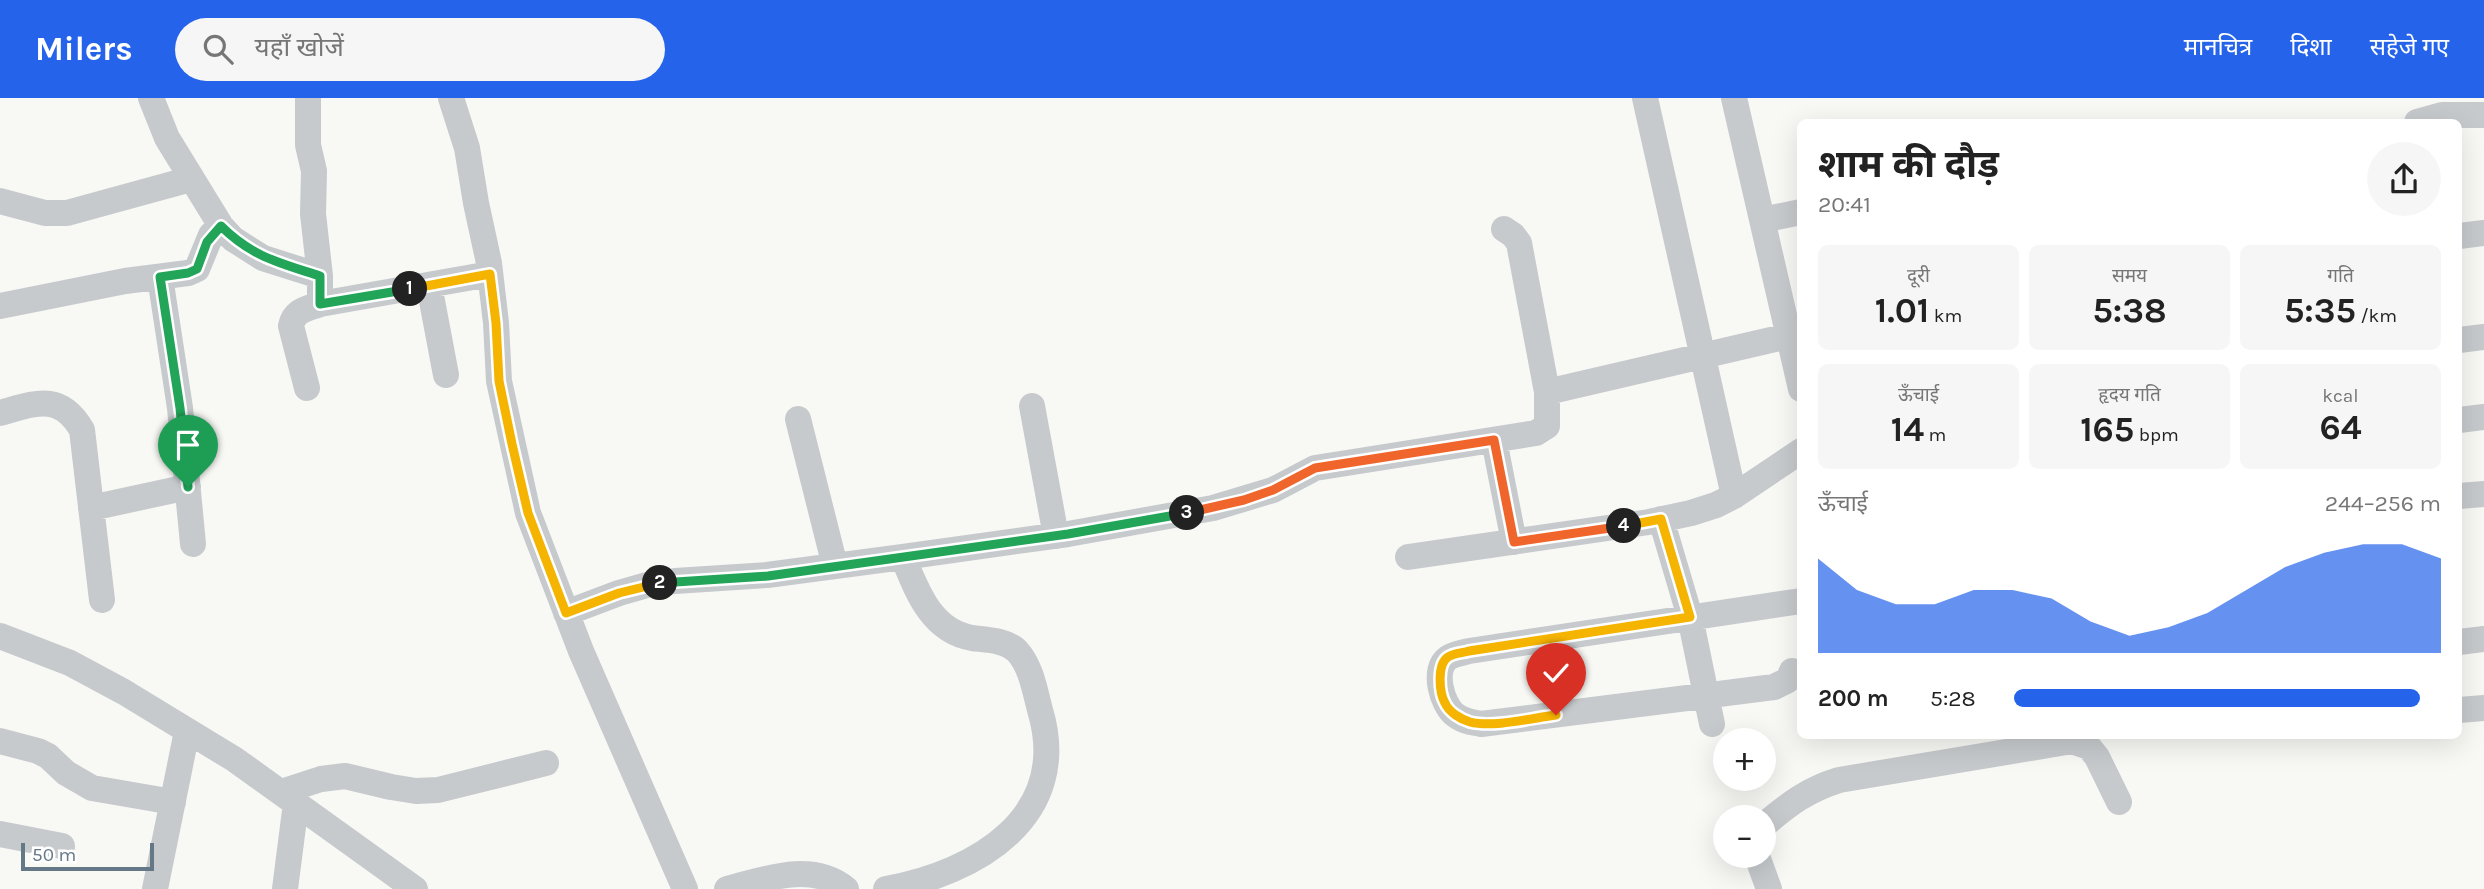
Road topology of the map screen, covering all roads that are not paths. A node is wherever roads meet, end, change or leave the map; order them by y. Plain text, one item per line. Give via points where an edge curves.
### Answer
1 (151, 98) edge
2 (308, 98) edge
3 (452, 98) edge
4 (1644, 98) edge
5 (1736, 98) edge
6 (2437, 112) edge
7 (2484, 114) edge
8 (191, 179) junction
9 (0, 201) edge
10 (1797, 213) edge
11 (1762, 220) junction
12 (221, 226) junction
13 (1504, 229) dead end
14 (2484, 233) edge
15 (2462, 236) edge
16 (490, 274) junction
17 (320, 276) junction
18 (160, 277) junction
19 (429, 285) junction
20 (320, 304) junction
21 (0, 306) edge
22 (1795, 335) edge
23 (2484, 337) edge
24 (2462, 340) edge
25 (1797, 353) edge
26 (1703, 357) junction
27 (446, 375) dead end
28 (307, 388) dead end
29 (1547, 392) junction
30 (1032, 406) dead end
31 (0, 413) edge
32 (2484, 417) edge
33 (798, 419) dead end
34 (2462, 420) edge
35 (1494, 440) junction
36 (1797, 454) edge
37 (188, 487) junction
38 (2484, 494) edge
39 (1734, 496) junction
40 (2462, 496) edge
41 (91, 508) junction
42 (1661, 519) junction
43 (1056, 536) junction
44 (1514, 542) junction
45 (193, 544) dead end
46 (903, 557) junction
47 (1408, 557) dead end
48 (835, 566) junction
49 (102, 600) dead end
50 (1797, 602) edge
51 (566, 613) junction
52 (1690, 617) junction
53 (0, 636) edge
54 (2484, 639) edge
55 (2462, 642) edge
56 (1793, 671) dead end
57 (1706, 696) junction
58 (2484, 708) edge
59 (2462, 710) edge
60 (1712, 724) dead end
61 (187, 732) junction
62 (0, 741) edge
63 (546, 763) dead end
64 (288, 798) junction
65 (173, 803) junction
66 (2119, 803) dead end
67 (1776, 815) edge
68 (0, 834) edge
69 (62, 846) dead end
70 (1761, 868) edge
71 (402, 885) edge
72 (155, 889) edge
73 (285, 889) edge
74 (685, 889) edge
75 (727, 889) edge
76 (846, 889) edge
77 (886, 889) edge
78 (1769, 889) edge

1 - 8 street
2 - 17 street
3 - 16 street via 467,148
4 - 26 street
5 - 11 street
6 - 7 street
8 - 9 street via 67,213 45,213
8 - 12 street
10 - 11 street
11 - 22 street
12 - 17 street via 262,258
12 - 18 street via 207,242 197,269
13 - 29 street via 1519,243
14 - 15 street
16 - 19 street
16 - 51 street via 499,381 517,467 528,513
17 - 20 street
18 - 21 street
18 - 37 street
19 - 20 street
19 - 27 street
20 - 28 street via 297,313 291,326
22 - 25 street
22 - 26 street
23 - 24 street
26 - 29 street
26 - 39 street
29 - 35 street via 1547,426 1536,433
30 - 43 street
31 - 41 street via 52,403 75,418 82,430
32 - 34 street
33 - 48 street
35 - 43 street via 1315,468 1244,500
35 - 44 street
36 - 39 street
37 - 41 street
37 - 45 street
38 - 40 street
39 - 42 street
41 - 49 street
42 - 44 street
42 - 52 street
43 - 46 street
44 - 47 street
46 - 48 street
46 - 77 street via 921,601 949,630 1010,645 1019,653 1044,721 1048,747 1037,797 1024,819 995,845 965,865
48 - 51 street via 647,585
50 - 52 street
51 - 74 street
52 - 57 street
52 - 57 street via 1449,656 1440,677 1444,702 1455,715 1481,724
53 - 61 street via 70,663
54 - 55 street
56 - 57 street via 1788,680 1774,687
57 - 60 street
58 - 59 street
61 - 64 street
61 - 65 street
62 - 65 street via 48,756 92,788
63 - 64 street via 438,790 391,787 345,776 321,779
64 - 71 street
64 - 73 street
65 - 72 street
66 - 67 street via 2097,757 2089,747 2071,741 1839,780 1814,788
68 - 69 street
70 - 78 street
75 - 76 street via 781,875 817,875

